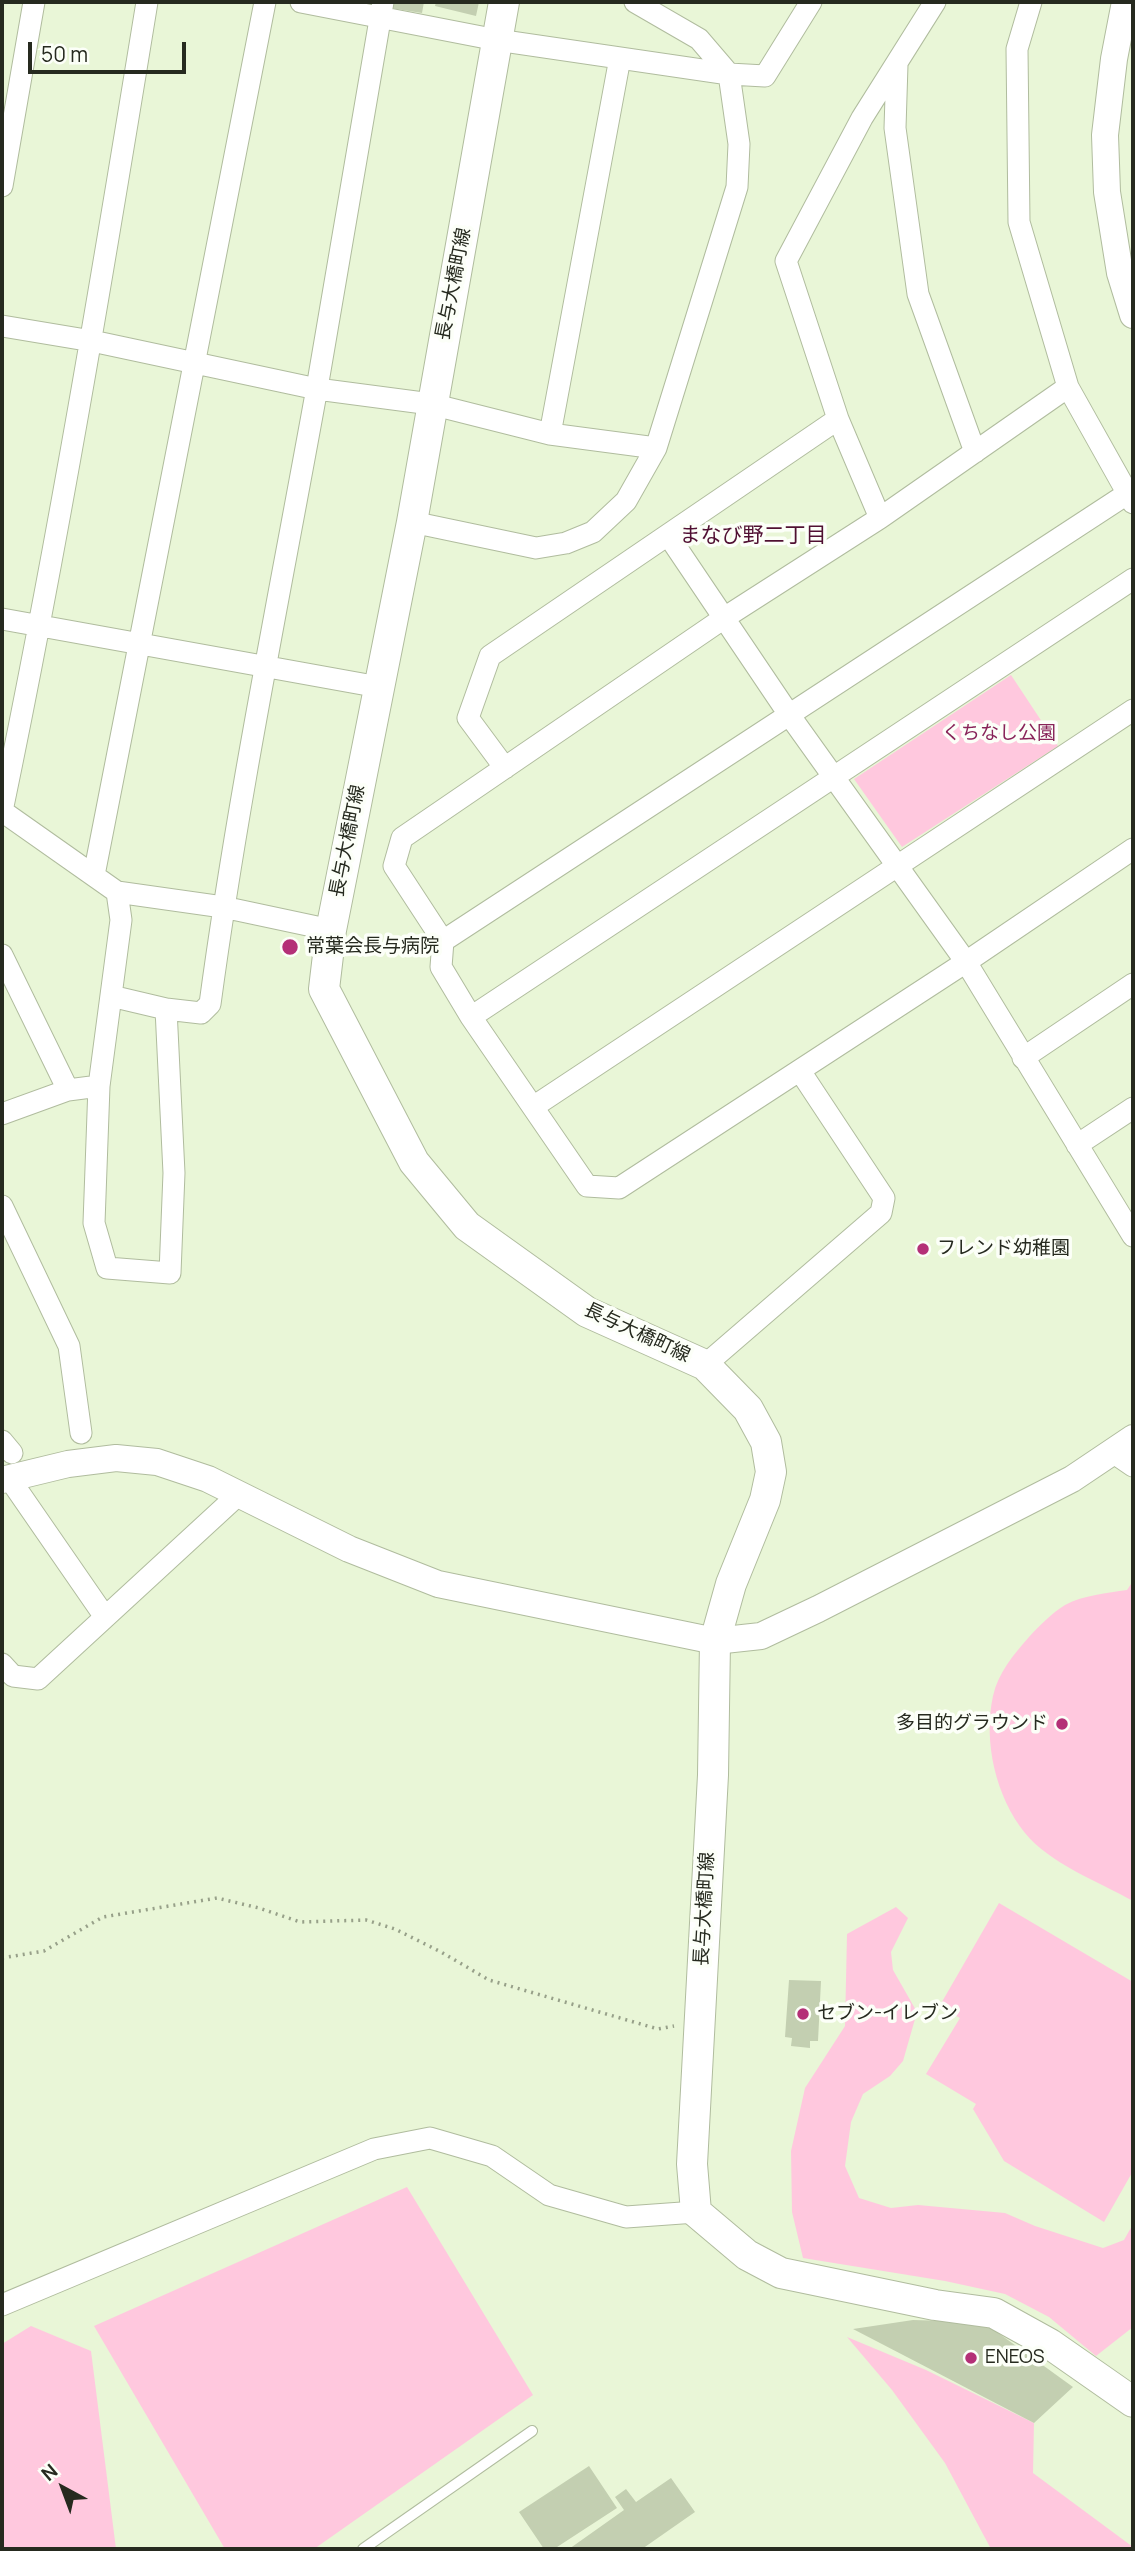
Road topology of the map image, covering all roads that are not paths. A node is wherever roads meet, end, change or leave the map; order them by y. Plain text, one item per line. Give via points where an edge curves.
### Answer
1 (34, 2) edge
2 (147, 2) edge
3 (265, 2) edge
4 (301, 2) edge
5 (504, 2) edge
6 (635, 2) edge
7 (811, 2) edge
8 (935, 2) edge
9 (1031, 2) edge
10 (1125, 2) edge
11 (382, 9) edge
12 (670, 10) edge
13 (497, 40) junction
14 (620, 58) junction
15 (897, 63) junction
16 (729, 74) junction
17 (862, 118) junction
18 (895, 128) junction
19 (2, 186) edge
20 (1133, 315) edge
21 (2, 326) edge
22 (92, 341) junction
23 (194, 363) junction
24 (1068, 387) junction
25 (317, 389) junction
26 (431, 404) junction
27 (838, 419) junction
28 (550, 434) junction
29 (656, 448) junction
30 (975, 452) junction
31 (1131, 496) edge
32 (880, 518) junction
33 (412, 522) junction
34 (668, 535) junction
35 (1133, 579) edge
36 (724, 618) junction
37 (2, 619) edge
38 (41, 624) junction
39 (139, 643) junction
40 (264, 667) junction
41 (379, 687) junction
42 (1133, 710) edge
43 (790, 716) junction
44 (505, 768) junction
45 (836, 777) junction
46 (2, 811) edge
47 (1133, 849) edge
48 (898, 866) junction
49 (94, 875) junction
50 (117, 892) junction
51 (223, 907) junction
52 (331, 930) junction
53 (443, 941) junction
54 (2, 955) edge
55 (966, 962) junction
56 (1133, 984) edge
57 (111, 996) junction
58 (166, 1009) junction
59 (471, 1017) junction
60 (1023, 1058) junction
61 (800, 1072) junction
62 (99, 1086) junction
63 (68, 1090) junction
64 (533, 1107) junction
65 (1133, 1108) edge
66 (2, 1114) edge
67 (1077, 1145) junction
68 (2, 1206) edge
69 (1133, 1236) edge
70 (705, 1365) junction
71 (81, 1433) dead end
72 (1127, 1452) edge
73 (6, 1463) edge
74 (238, 1495) junction
75 (105, 1618) junction
76 (715, 1641) junction
77 (2, 1664) edge
78 (696, 2212) junction
79 (2, 2305) edge
80 (1133, 2402) edge
81 (532, 2431) dead end
82 (363, 2549) edge

1 - 19 street
2 - 22 street
3 - 23 street
4 - 11 street
5 - 13 main road, 長与大橋町線
6 - 12 street
7 - 16 street via 765,76
8 - 15 street
9 - 24 street via 1017,49 1019,222
10 - 20 street via 1105,135 1109,206 1120,273
11 - 13 street
11 - 25 street
12 - 16 street
13 - 14 street
13 - 26 main road, 長与大橋町線
14 - 16 street
14 - 28 street
15 - 17 street
15 - 18 street
16 - 29 street via 739,144 737,187
17 - 18 street
17 - 27 street via 786,261
18 - 30 street via 918,294
21 - 22 street
22 - 23 street
22 - 38 street
23 - 25 street
23 - 39 street
24 - 30 street
24 - 31 street
25 - 26 street
25 - 40 street
26 - 28 street
26 - 33 main road, 長与大橋町線
27 - 32 street
27 - 34 street
28 - 29 street
29 - 33 street via 626,501 593,532 566,543 536,548
30 - 32 street
31 - 43 street
32 - 36 street
33 - 41 main road, 長与大橋町線
34 - 36 street
34 - 44 street via 490,656 468,718
35 - 45 street
36 - 43 street
36 - 44 street
37 - 38 street
38 - 39 street
38 - 46 street
39 - 40 street
39 - 49 street
40 - 41 street
40 - 51 street
41 - 52 main road, 長与大橋町線
42 - 48 street
43 - 45 street
43 - 53 street
44 - 53 street via 402,838 394,866
45 - 48 street
45 - 59 street
46 - 49 street
47 - 55 street
48 - 55 street
48 - 64 street
49 - 50 street
50 - 51 street
50 - 57 street via 121,920
51 - 52 street
51 - 58 street via 210,1004 201,1013
52 - 70 main road, 長与大橋町線 via 324,989 414,1162 467,1226 587,1312
53 - 59 street via 441,967
54 - 63 street
55 - 60 street
55 - 61 street
56 - 60 street
57 - 58 street
57 - 62 street
58 - 62 street via 174,1173 170,1273 107,1268 94,1223
59 - 64 street
60 - 67 street
61 - 64 street via 619,1188 587,1186
61 - 70 street via 884,1198 881,1213
62 - 63 street
63 - 66 street
65 - 67 street
67 - 69 street
68 - 71 street via 69,1346
70 - 76 main road, 長与大橋町線 via 748,1409 766,1442 771,1472
72 - 76 street via 761,1636
73 - 74 street via 68,1464 117,1458 158,1462
73 - 75 street
74 - 75 street
74 - 76 street via 349,1549 438,1584
75 - 77 street via 38,1679 13,1676
76 - 78 main road, 長与大橋町線 via 713,1775 692,2164
78 - 79 street via 626,2217 549,2194 492,2156 430,2138 374,2149
78 - 80 main road via 747,2255 781,2273 994,2313 1050,2344
81 - 82 lane

